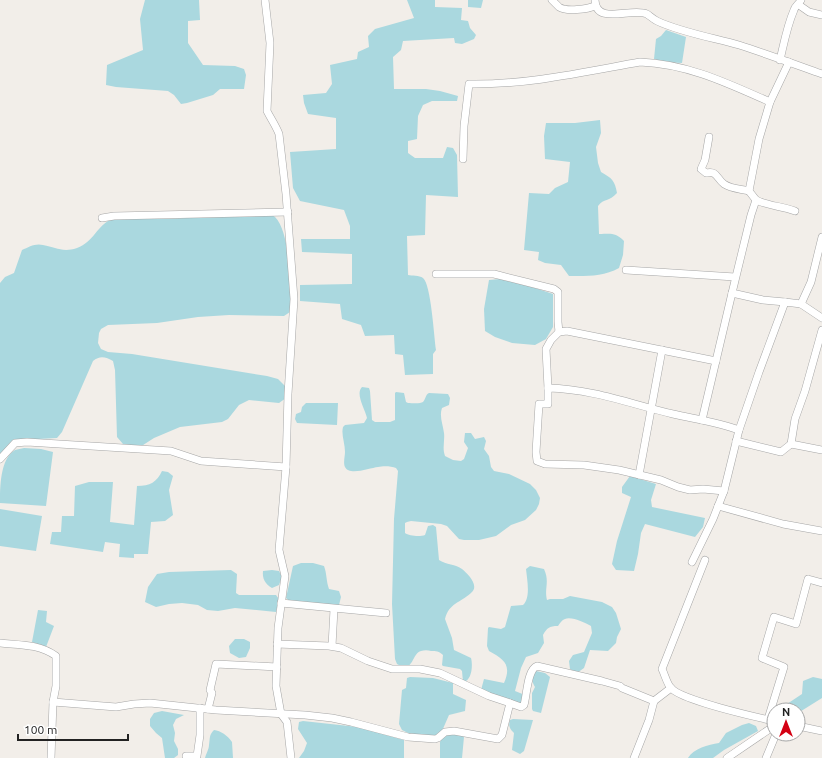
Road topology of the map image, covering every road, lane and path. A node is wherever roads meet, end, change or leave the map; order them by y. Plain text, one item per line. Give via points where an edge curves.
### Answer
1 (265, 0) edge
2 (552, 0) edge
3 (800, 2) edge
4 (595, 3) edge
5 (822, 15) edge
6 (780, 60) junction
7 (789, 62) junction
8 (822, 74) edge
9 (770, 102) junction
10 (709, 137) dead end
11 (463, 159) dead end
12 (750, 191) junction
13 (756, 200) junction
14 (795, 211) dead end
15 (288, 212) junction
16 (102, 218) dead end
17 (822, 237) edge
18 (626, 270) dead end
19 (436, 274) dead end
20 (735, 277) junction
21 (732, 294) junction
22 (785, 302) junction
23 (801, 304) junction
24 (822, 318) edge
25 (822, 330) edge
26 (559, 332) junction
27 (662, 350) junction
28 (716, 361) junction
29 (548, 388) junction
30 (652, 408) junction
31 (702, 420) junction
32 (739, 430) junction
33 (736, 441) junction
34 (791, 444) junction
35 (822, 450) edge
36 (0, 459) edge
37 (286, 467) junction
38 (639, 474) junction
39 (724, 491) junction
40 (718, 506) junction
41 (822, 531) edge
42 (705, 560) dead end
43 (692, 562) dead end
44 (822, 583) edge
45 (281, 604) junction
46 (334, 609) junction
47 (386, 613) dead end
48 (0, 643) edge
49 (277, 644) junction
50 (332, 646) junction
51 (277, 667) junction
52 (671, 688) junction
53 (654, 701) junction
54 (53, 702) junction
55 (775, 702) edge
56 (510, 703) junction
57 (200, 708) junction
58 (208, 709) junction
59 (281, 714) junction
60 (766, 719) edge
61 (806, 728) edge
62 (766, 731) edge
63 (822, 731) edge
64 (773, 742) edge
65 (186, 756) dead end
66 (51, 758) edge
67 (291, 758) edge
68 (634, 758) edge
69 (727, 758) edge
70 (766, 758) edge

1 - 15 street via 270,43 267,111 279,134
2 - 4 street via 560,8 569,9 591,8
3 - 5 street via 810,12
3 - 6 street via 794,8
4 - 6 street via 601,12 607,14 645,13 679,29 738,45
6 - 7 street
7 - 8 street
7 - 9 street
9 - 11 street via 692,70 655,62 640,62 505,83 469,84
9 - 12 street via 759,139
10 - 12 street via 701,169 706,173 716,174 723,184
12 - 13 street
13 - 14 street
13 - 20 street
15 - 16 street
15 - 37 street via 294,299
17 - 23 street via 811,282
18 - 20 street
19 - 26 street via 494,274 554,289 558,292
20 - 21 street
21 - 22 street
21 - 28 street
22 - 23 street
22 - 32 street
23 - 24 street
25 - 34 street via 795,419
26 - 27 street via 567,331
26 - 29 street via 546,349
27 - 28 street
27 - 30 street
28 - 31 street
29 - 30 street via 584,391
29 - 38 street via 548,404 539,404 537,461
30 - 31 street
30 - 38 street
31 - 32 street
32 - 33 street
33 - 34 street via 781,452
33 - 39 street
34 - 35 street
36 - 37 street via 15,443 51,443 171,451 201,461
37 - 45 street via 279,550 285,576
38 - 39 street via 690,490
39 - 40 street
40 - 41 street via 783,524
40 - 43 street
42 - 52 street via 662,669
44 - 55 street via 808,579 796,624 774,617 762,658 784,667
45 - 46 street
45 - 49 street
46 - 47 street
46 - 50 street
48 - 54 street via 36,646 56,656
49 - 50 street
49 - 51 street
50 - 56 street via 392,669 420,669 440,673
51 - 58 street via 216,664
51 - 59 street via 276,686
52 - 53 street
52 - 60 street via 680,695
53 - 56 street via 620,686 537,666 530,673 524,705 521,707
53 - 68 street
54 - 57 street via 116,707 150,703
54 - 66 street
56 - 59 street via 502,735 498,739 454,731 445,732 435,739 408,737 332,718
57 - 58 street
57 - 65 street via 197,756
58 - 59 street
59 - 67 street via 287,722
61 - 63 street
62 - 69 street
64 - 70 street

